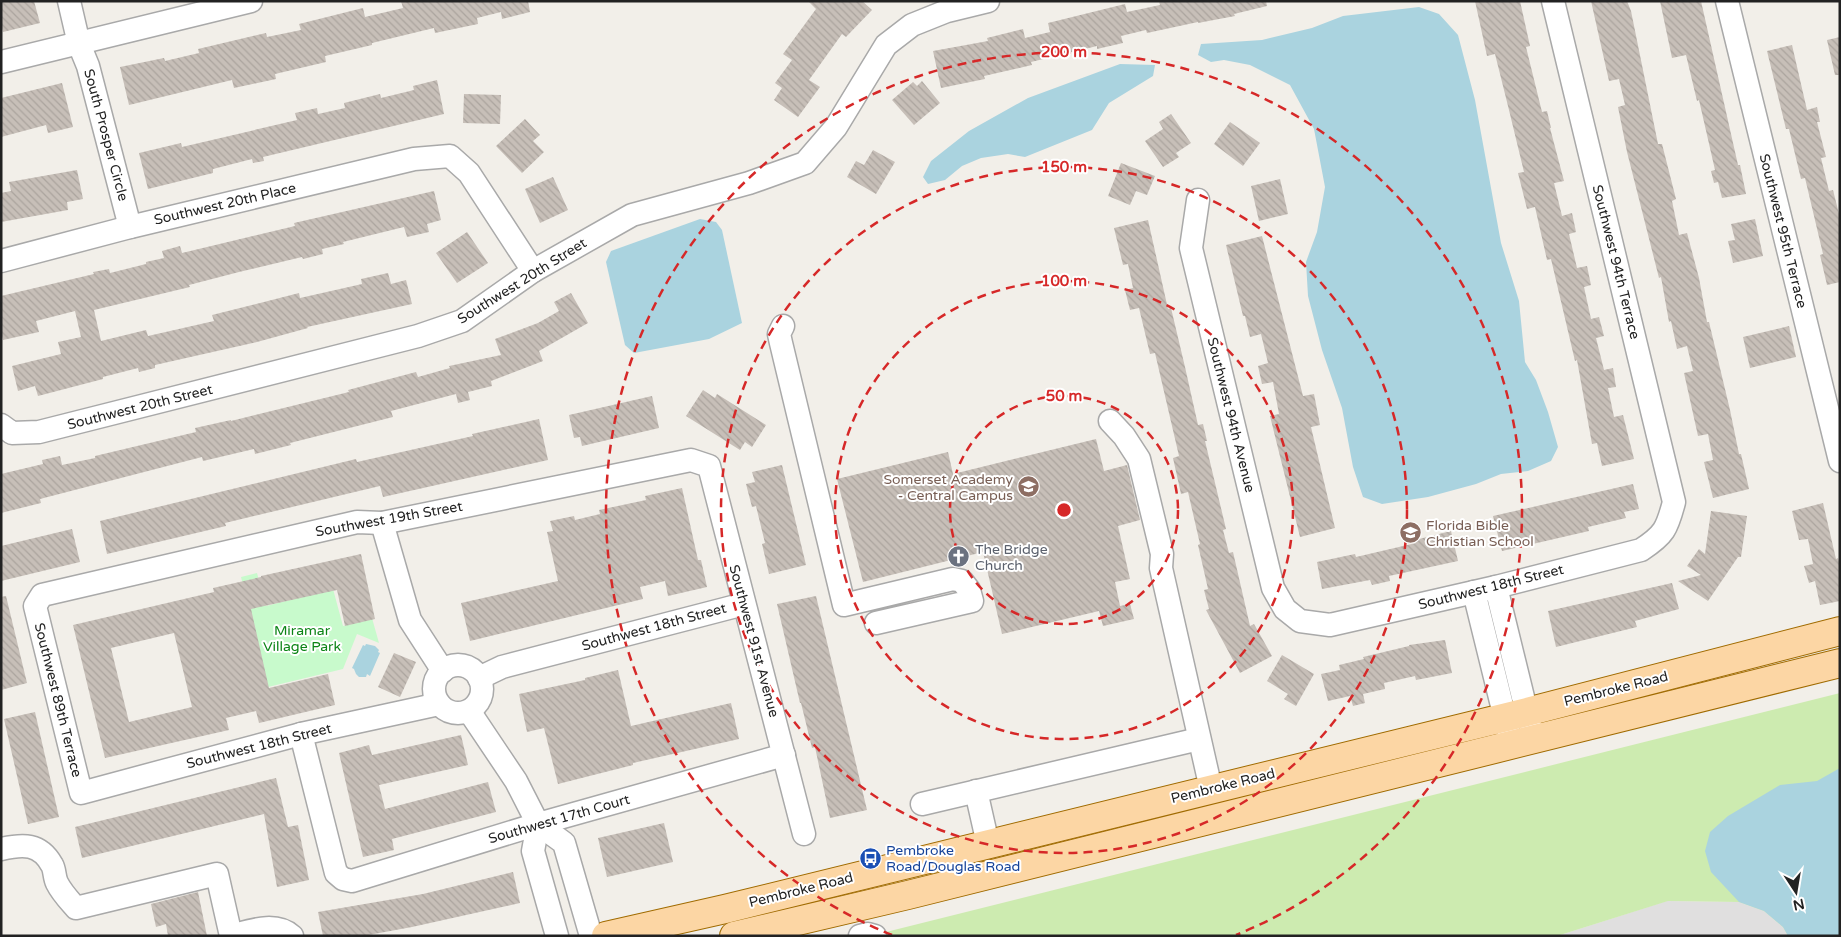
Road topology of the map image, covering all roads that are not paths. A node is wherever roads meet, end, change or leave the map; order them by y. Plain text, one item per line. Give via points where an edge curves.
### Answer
1 (69, 1) edge
2 (251, 1) edge
3 (988, 1) edge
4 (1553, 1) edge
5 (1727, 1) edge
6 (79, 44) junction
7 (1, 62) edge
8 (1198, 200) dead end
9 (130, 227) junction
10 (1, 261) edge
11 (533, 271) junction
12 (783, 326) dead end
13 (1110, 421) dead end
14 (7, 429) edge
15 (691, 460) joint
16 (1840, 461) edge
17 (382, 522) junction
18 (1669, 522) joint
19 (1496, 587) junction
20 (1474, 592) junction
21 (744, 604) junction
22 (35, 606) joint
23 (1300, 621) joint
24 (876, 623) dead end
25 (1840, 632) edge
26 (1840, 663) edge
27 (443, 671) junction
28 (479, 678) junction
29 (439, 704) junction
30 (469, 711) junction
31 (1516, 714) junction
32 (301, 734) junction
33 (1200, 739) junction
34 (1522, 741) junction
35 (784, 755) junction
36 (1211, 790) junction
37 (976, 791) junction
38 (81, 793) joint
39 (922, 804) dead end
40 (538, 824) junction
41 (804, 834) dead end
42 (988, 844) junction
43 (1, 849) edge
44 (995, 873) junction
45 (231, 936) edge
46 (292, 936) edge
47 (557, 936) edge
48 (591, 936) edge
49 (606, 936) edge
50 (734, 936) edge
51 (860, 936) edge
52 (875, 936) edge

1 - 6 street, South Prosper Circle
2 - 6 street
3 - 11 street, Southwest 20th Street via 947,11 912,25 886,45 836,127 805,163 748,183 632,215
4 - 18 street, Southwest 94th Terrace via 1669,479 1674,502
5 - 16 street, Southwest 95th Terrace
6 - 7 street
6 - 9 street, South Prosper Circle via 88,66
8 - 23 street, Southwest 94th Avenue via 1191,248 1273,588 1285,609
9 - 10 street, Southwest 20th Place
9 - 11 street, Southwest 20th Place via 414,159 450,156 469,173
11 - 14 street, Southwest 20th Street via 462,321 418,336 39,432
12 - 24 street via 778,334 844,605 952,579 962,581 969,590 972,601
13 - 33 street via 1139,459
15 - 17 street, Southwest 19th Street
15 - 21 street, Southwest 91st Avenue via 708,466
17 - 22 street, Southwest 19th Street via 357,522 42,595
17 - 27 street via 410,620
18 - 19 street, Southwest 18th Street via 1659,538 1641,550
19 - 20 street, Southwest 18th Street
19 - 31 street
20 - 23 street, Southwest 18th Street via 1330,625
20 - 31 street
21 - 28 street, Southwest 18th Street via 502,667
21 - 35 street, Southwest 91st Avenue
22 - 38 street, Southwest 89th Terrace
25 - 31 main road, Pembroke Road
26 - 34 main road, Pembroke Road
27 - 28 street via 453,666 463,667 471,669
27 - 29 street via 434,686
28 - 30 street via 481,694
29 - 30 street via 454,712
29 - 32 street, Southwest 18th Street
30 - 40 street via 516,782
31 - 34 street
31 - 36 main road, Pembroke Road
32 - 38 street, Southwest 18th Street
32 - 40 street, Southwest 17th Court via 336,873 343,879 352,881
33 - 36 street
33 - 37 street
34 - 44 main road, Pembroke Road
35 - 40 street, Southwest 17th Court
35 - 41 street, Southwest 91st Avenue
36 - 42 main road, Pembroke Road
37 - 39 street
37 - 42 street
40 - 47 street via 533,851
40 - 48 street via 564,844
42 - 44 main road
42 - 49 main road, Pembroke Road
43 - 45 street via 34,846 45,854 53,866 56,882 76,908 217,874
44 - 50 main road, Pembroke Road
45 - 46 street via 264,928 282,929
51 - 52 street

